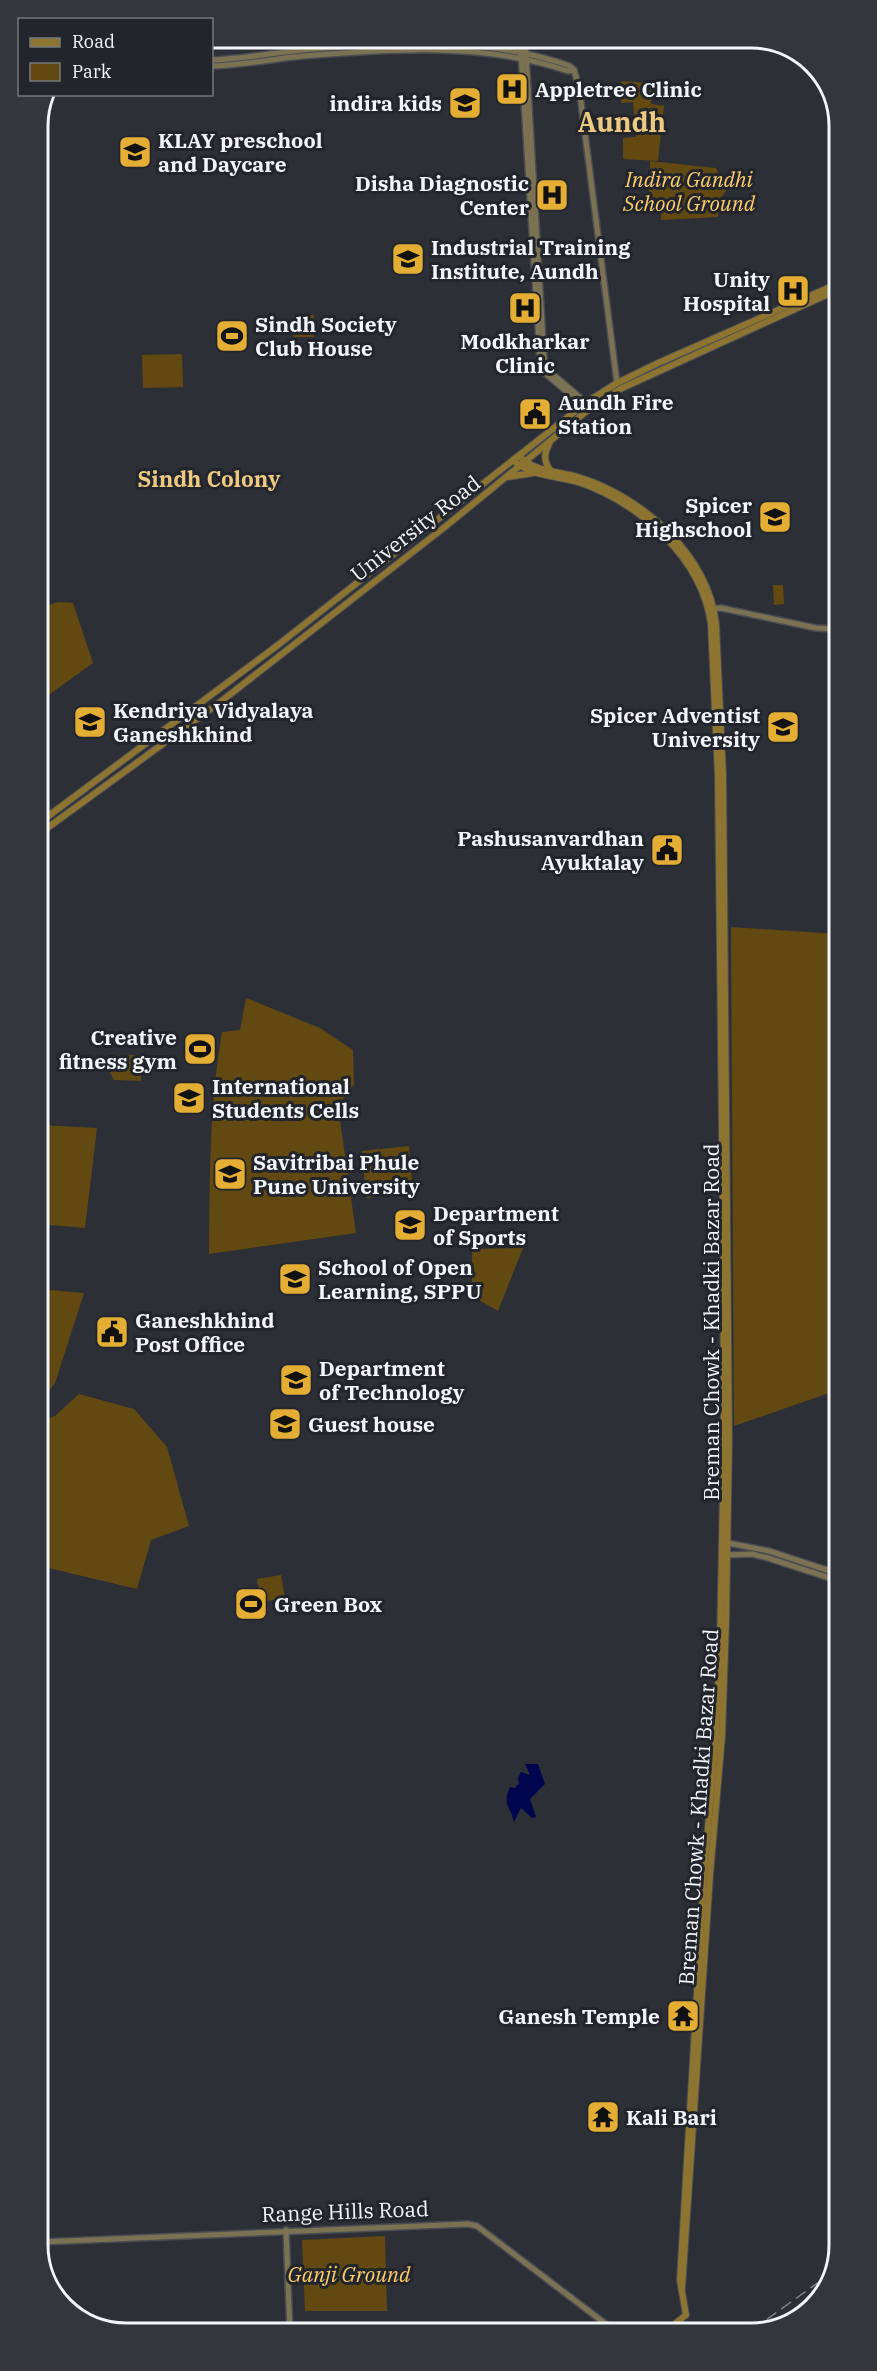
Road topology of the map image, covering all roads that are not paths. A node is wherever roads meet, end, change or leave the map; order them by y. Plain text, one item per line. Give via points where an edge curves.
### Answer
1 (347, 48) edge
2 (488, 48) edge
3 (522, 48) edge
4 (524, 48) edge
5 (523, 54) junction
6 (213, 60) edge
7 (213, 66) edge
8 (829, 288) edge
9 (829, 294) edge
10 (618, 386) junction
11 (587, 406) junction
12 (552, 439) junction
13 (519, 461) junction
14 (550, 470) junction
15 (536, 472) junction
16 (506, 477) junction
17 (667, 534) junction
18 (712, 609) junction
19 (829, 628) edge
20 (48, 816) edge
21 (48, 827) edge
22 (724, 1542) junction
23 (724, 1555) junction
24 (811, 1569) junction
25 (829, 1572) edge
26 (829, 1577) edge
27 (286, 2230) junction
28 (48, 2242) edge
29 (290, 2323) edge
30 (604, 2323) edge
31 (676, 2323) edge

1 - 6 main road
2 - 5 main road
3 - 5 main road
4 - 5 main road
5 - 7 main road via 432,50 304,56
5 - 10 main road via 570,66 579,87
5 - 11 main road via 540,359 546,374
8 - 10 main road, University Road
9 - 10 main road, University Road
10 - 11 main road, University Road
11 - 12 main road, University Road
11 - 13 main road, University Road
12 - 13 main road, University Road
12 - 14 main road via 545,456
13 - 14 main road, Breman Chowk - Khadki Bazar Road
13 - 15 main road, Breman Chowk - Khadki Bazar Road
13 - 16 main road, University Road
13 - 20 main road, University Road
14 - 17 main road, Breman Chowk - Khadki Bazar Road via 614,492 643,510
15 - 16 main road
15 - 17 main road, Breman Chowk - Khadki Bazar Road via 611,496
16 - 21 main road, University Road via 219,703
17 - 18 main road, Breman Chowk - Khadki Bazar Road
18 - 19 main road
18 - 22 main road, Breman Chowk - Khadki Bazar Road via 725,1219
22 - 23 main road, Breman Chowk - Khadki Bazar Road
22 - 24 main road via 769,1551
23 - 24 main road via 752,1554
23 - 31 main road, Breman Chowk - Khadki Bazar Road via 722,1736 704,1932 682,2288 686,2315
24 - 25 main road
24 - 26 main road
27 - 28 main road, Range Hills Road
27 - 29 main road
27 - 30 main road, Range Hills Road via 456,2223 477,2226

